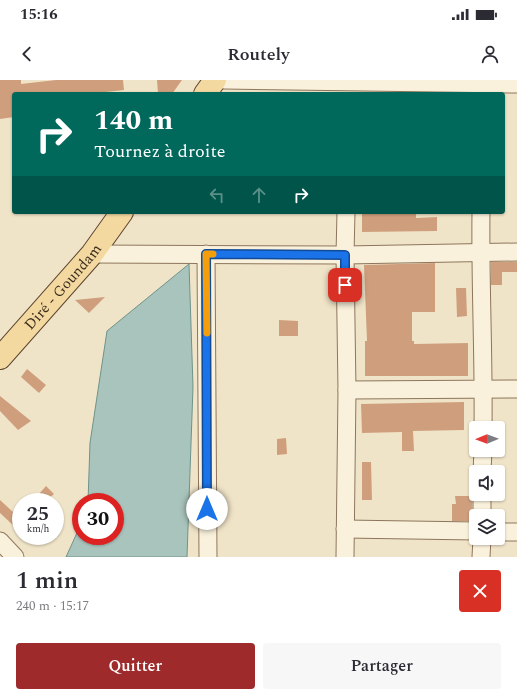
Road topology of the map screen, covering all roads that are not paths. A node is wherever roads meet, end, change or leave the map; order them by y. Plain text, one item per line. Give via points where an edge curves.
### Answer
1 (215, 80) edge
2 (224, 80) edge
3 (517, 84) edge
4 (350, 85) edge
5 (483, 86) edge
6 (206, 92) edge
7 (121, 214) edge
8 (346, 214) edge
9 (481, 214) edge
10 (480, 252) junction
11 (517, 252) edge
12 (92, 254) junction
13 (206, 254) junction
14 (345, 255) junction
15 (0, 358) edge
16 (517, 389) edge
17 (347, 390) junction
18 (483, 390) junction
19 (483, 421) edge
20 (345, 529) junction
21 (469, 531) edge
22 (505, 532) edge
23 (517, 532) edge
24 (0, 541) edge
25 (482, 545) edge
26 (13, 556) edge
27 (208, 557) edge
28 (345, 557) edge
29 (481, 557) edge

1 - 6 main road
2 - 4 street
3 - 5 street
4 - 5 street
7 - 12 main road, Diré - Goundam
8 - 14 street
9 - 10 street
10 - 11 street
10 - 14 street
10 - 18 street
12 - 13 street
12 - 15 main road, Diré - Goundam
13 - 14 street
13 - 27 street
14 - 17 street
16 - 18 street
17 - 18 street
17 - 20 street
18 - 19 street
20 - 21 street
20 - 28 street
22 - 23 street
24 - 26 street
25 - 29 street

